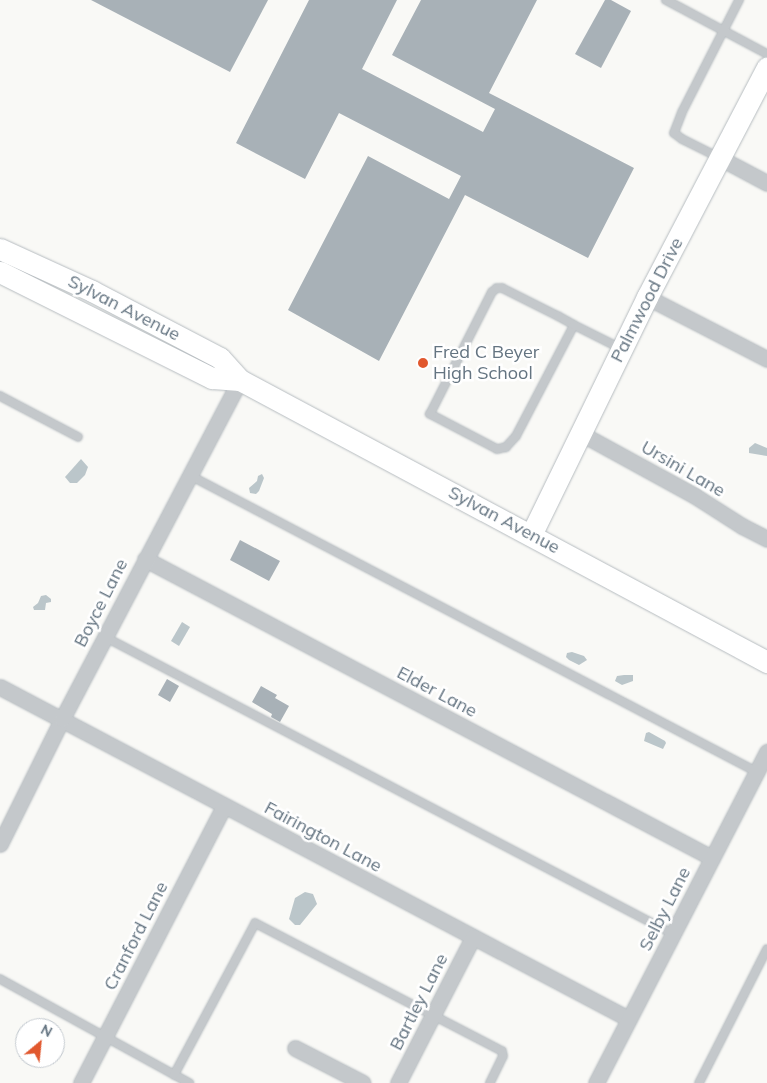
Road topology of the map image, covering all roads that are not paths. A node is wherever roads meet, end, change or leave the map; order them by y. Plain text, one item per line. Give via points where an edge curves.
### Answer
1 (666, 0) edge
2 (740, 0) edge
3 (724, 31) junction
4 (767, 54) edge
5 (767, 67) edge
6 (720, 158) junction
7 (767, 183) edge
8 (0, 249) edge
9 (0, 272) edge
10 (647, 297) junction
11 (574, 324) junction
12 (621, 349) junction
13 (767, 359) edge
14 (240, 380) junction
15 (0, 396) edge
16 (580, 433) junction
17 (78, 437) dead end
18 (191, 476) junction
19 (531, 535) junction
20 (767, 539) edge
21 (145, 559) junction
22 (105, 637) junction
23 (767, 662) edge
24 (0, 687) edge
25 (62, 719) junction
26 (767, 752) edge
27 (757, 772) junction
28 (224, 806) junction
29 (0, 844) edge
30 (712, 858) junction
31 (673, 934) junction
32 (474, 937) junction
33 (767, 949) edge
34 (0, 979) edge
35 (433, 1015) junction
36 (629, 1019) junction
37 (105, 1037) junction
38 (295, 1048) dead end
39 (174, 1075) junction
40 (81, 1083) edge
41 (189, 1083) edge
42 (363, 1083) edge
43 (398, 1083) edge
44 (490, 1083) edge
45 (596, 1083) edge
46 (699, 1083) edge

1 - 3 lane
2 - 3 lane
3 - 4 lane
3 - 6 lane via 674,133
5 - 6 main road, Palmwood Drive
6 - 7 street
6 - 10 main road, Palmwood Drive
8 - 14 main road, Sylvan Avenue via 92,291 220,358
9 - 14 main road, Sylvan Avenue via 212,378
10 - 12 main road, Palmwood Drive
10 - 13 street
11 - 11 lane via 497,288 492,292 430,414 496,449 506,447 516,436
11 - 12 lane
12 - 16 main road, Palmwood Drive
14 - 18 street, Boyce Lane
14 - 19 main road, Sylvan Avenue
15 - 17 lane
16 - 19 main road, Palmwood Drive
16 - 20 street, Ursini Lane
18 - 21 street, Boyce Lane
18 - 27 lane
19 - 23 main road, Sylvan Avenue
21 - 22 street, Boyce Lane
21 - 30 street, Elder Lane
22 - 25 street, Boyce Lane
22 - 31 lane
24 - 25 street, Fairington Lane
25 - 28 street, Fairington Lane
25 - 29 street, Boyce Lane
26 - 27 street, Selby Lane
27 - 30 street, Selby Lane
28 - 32 street, Fairington Lane
28 - 37 street, Cranford Lane
30 - 31 street, Selby Lane
31 - 36 street, Selby Lane
32 - 35 street, Bartley Lane
32 - 36 street, Fairington Lane
33 - 46 lane
34 - 37 lane
35 - 39 lane via 255,923
35 - 43 street, Bartley Lane
35 - 44 lane via 502,1050
36 - 45 street, Selby Lane
37 - 39 lane
37 - 40 street, Cranford Lane
38 - 42 street
39 - 41 lane

